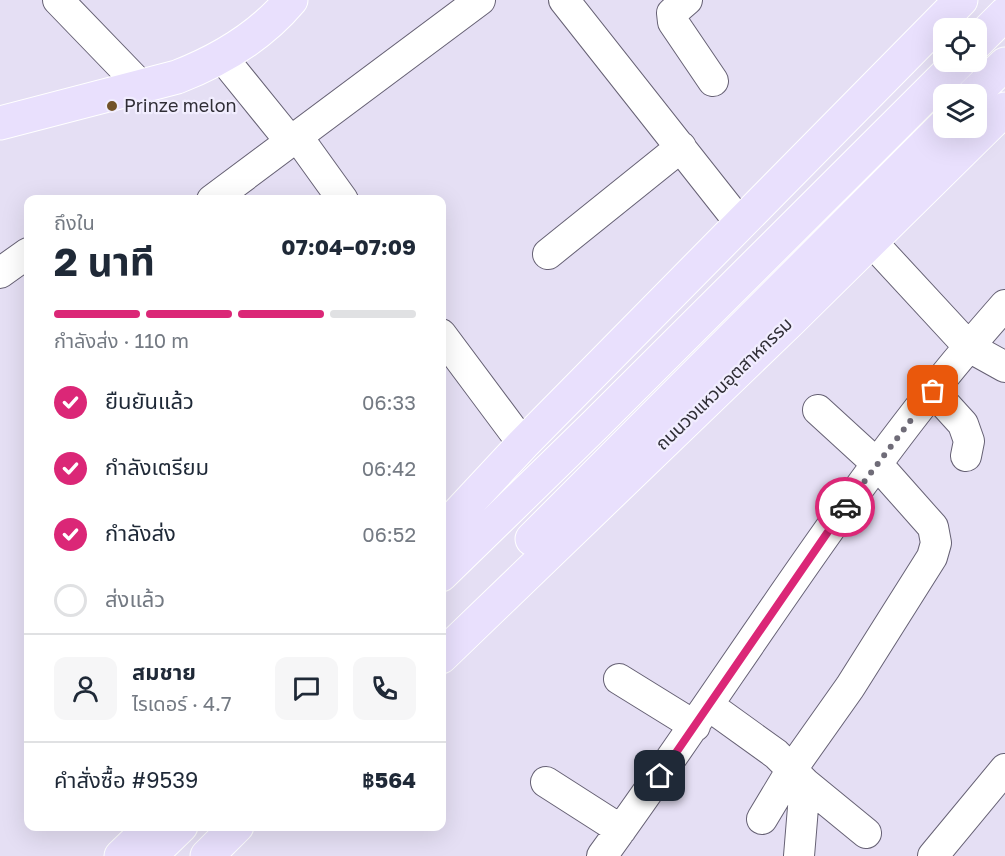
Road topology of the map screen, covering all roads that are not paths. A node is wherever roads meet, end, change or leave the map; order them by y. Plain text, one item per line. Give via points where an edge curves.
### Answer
1 (58, 0) edge
2 (291, 0) edge
3 (480, 0) edge
4 (564, 0) edge
5 (687, 0) edge
6 (961, 0) edge
7 (1005, 14) edge
8 (987, 32) edge
9 (222, 57) junction
10 (1005, 64) edge
11 (948, 72) edge
12 (713, 81) dead end
13 (984, 84) edge
14 (142, 87) junction
15 (1005, 109) edge
16 (0, 123) edge
17 (933, 137) edge
18 (293, 138) junction
19 (681, 147) junction
20 (219, 195) edge
21 (339, 195) edge
22 (740, 223) junction
23 (871, 242) junction
24 (548, 254) dead end
25 (24, 256) edge
26 (0, 273) edge
27 (1005, 305) edge
28 (446, 341) edge
29 (969, 347) junction
30 (1005, 367) edge
31 (933, 391) junction
32 (818, 410) dead end
33 (523, 444) junction
34 (966, 456) dead end
35 (877, 464) junction
36 (446, 527) edge
37 (446, 570) edge
38 (446, 622) edge
39 (446, 652) edge
40 (619, 679) dead end
41 (702, 716) junction
42 (1005, 769) edge
43 (799, 776) junction
44 (546, 782) dead end
45 (762, 819) dead end
46 (621, 830) junction
47 (147, 831) edge
48 (176, 831) edge
49 (866, 833) dead end
50 (121, 856) edge
51 (150, 856) edge
52 (602, 856) edge
53 (799, 856) edge
54 (933, 856) edge

1 - 14 street
2 - 9 main road via 269,24
3 - 18 street
4 - 19 street
5 - 12 street via 672,13 673,22
6 - 22 main road
7 - 8 main road
9 - 14 main road
9 - 18 street
10 - 13 main road
11 - 37 main road
14 - 16 main road
15 - 23 main road, ถนนวงแหวนอุตสาหกรรม
17 - 38 main road, ถนนวงแหวนอุตสาหกรรม
18 - 20 street
18 - 21 street
19 - 22 street
19 - 24 street
22 - 33 main road
23 - 29 street
23 - 39 main road, ถนนวงแหวนอุตสาหกรรม
25 - 26 street
27 - 29 street
28 - 33 street
29 - 30 street
29 - 31 street
31 - 34 street via 963,424 969,441
31 - 35 street
32 - 35 street
33 - 36 main road
35 - 41 street
35 - 43 street via 933,527 936,543 932,556
40 - 41 street
41 - 43 street via 776,754
41 - 46 street
42 - 54 street
43 - 45 street
43 - 49 street
43 - 53 street
44 - 46 street
46 - 52 street
47 - 50 main road
48 - 51 main road

